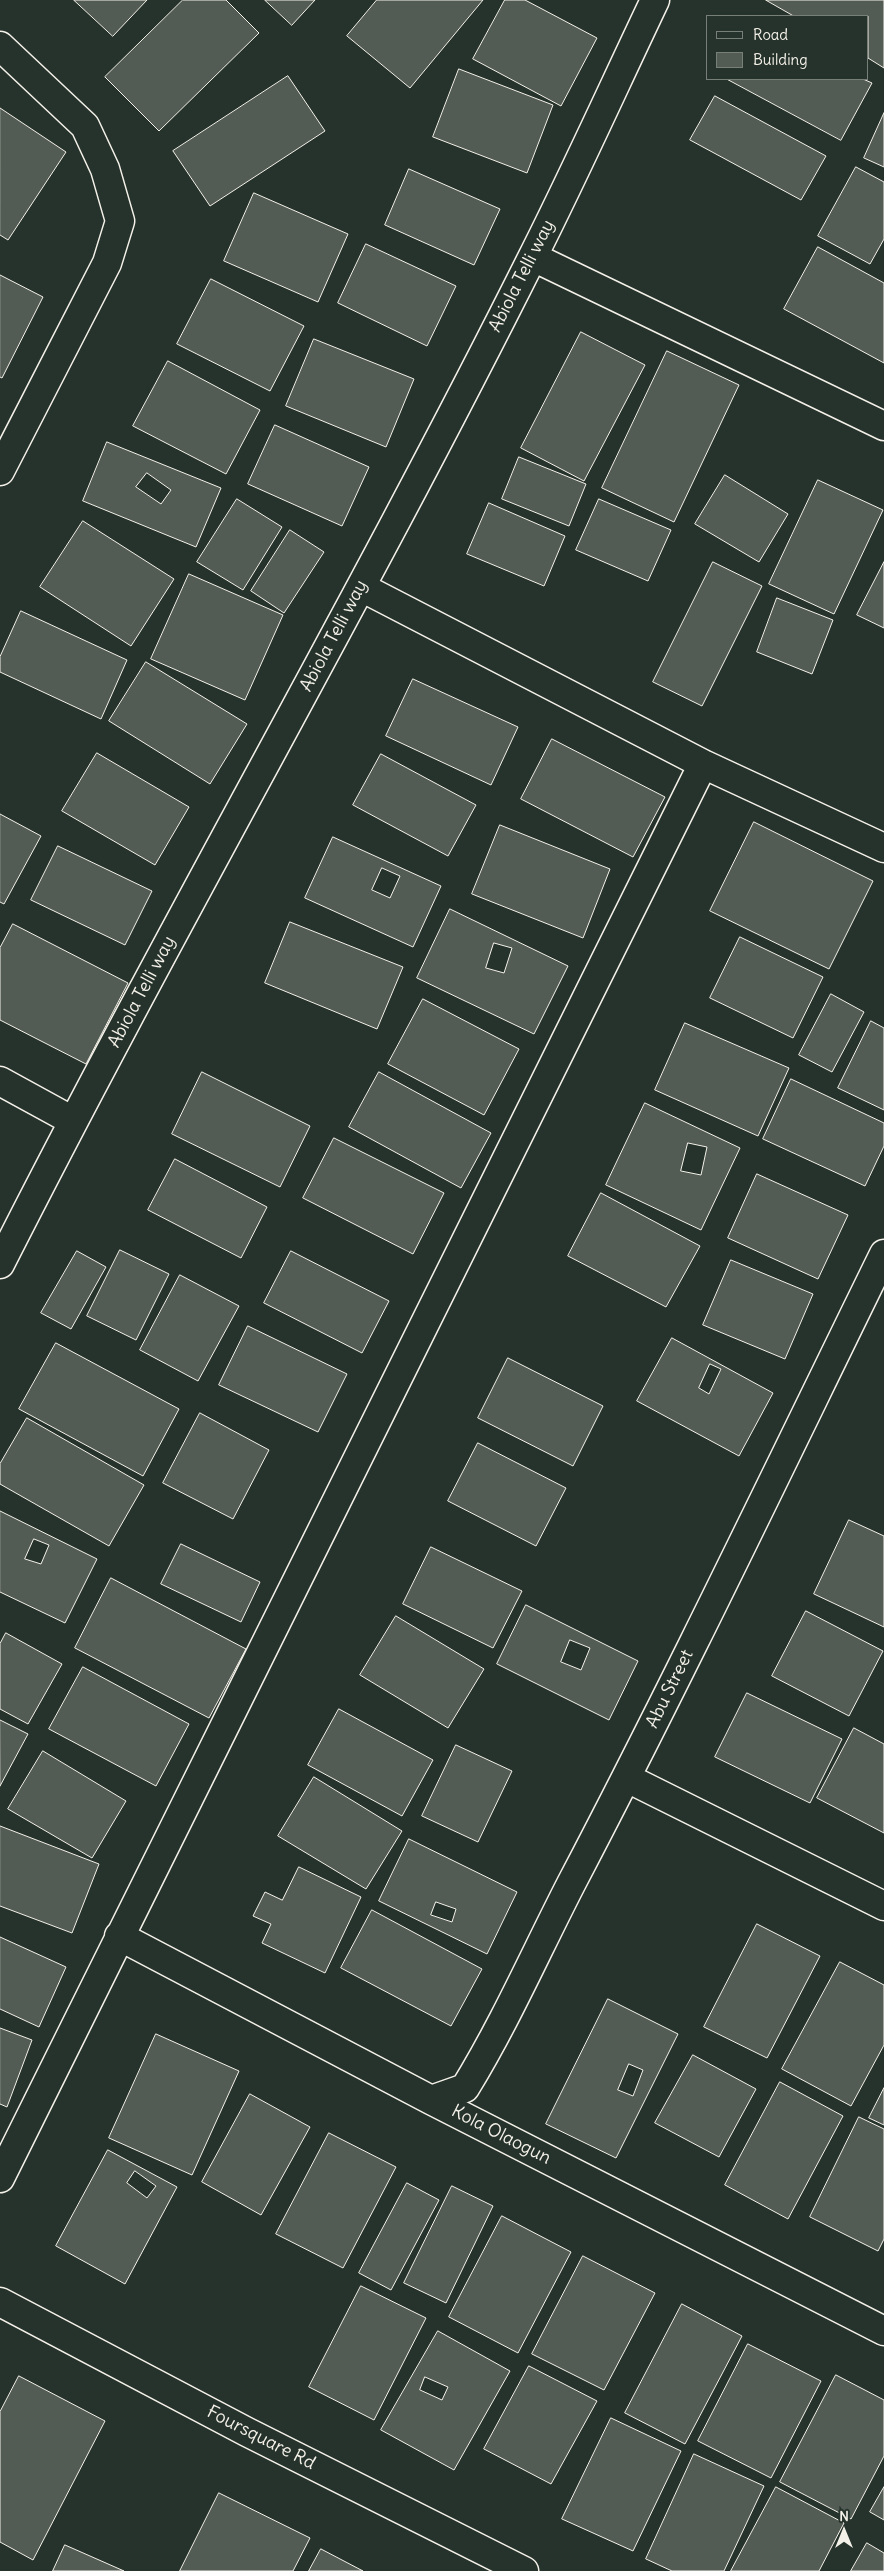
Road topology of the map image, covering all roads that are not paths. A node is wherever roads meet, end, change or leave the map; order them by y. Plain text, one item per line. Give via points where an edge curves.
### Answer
1 (655, 0) edge
2 (0, 46) edge
3 (533, 257) junction
4 (884, 426) edge
5 (0, 471) edge
6 (361, 587) junction
7 (703, 764) junction
8 (884, 848) edge
9 (0, 1081) edge
10 (73, 1121) junction
11 (884, 1254) edge
12 (0, 1264) edge
13 (627, 1778) junction
14 (884, 1906) edge
15 (119, 1936) junction
16 (431, 2100) junction
17 (0, 2178) edge
18 (0, 2302) edge
19 (884, 2331) edge
20 (524, 2571) edge

1 - 3 street, Abiola Telli way
2 - 5 street via 85,126 105,169 120,221 107,263
3 - 4 street
3 - 6 street, Abiola Telli way
6 - 7 street
6 - 10 street, Abiola Telli way
7 - 8 street
7 - 15 street
9 - 10 street
10 - 12 street, Abiola Telli way
11 - 13 street, Abu Street
13 - 14 street
13 - 16 street, Abu Street via 528,1967 493,2042 465,2088
15 - 16 street, Kola Olaogun
15 - 17 street
16 - 19 street, Kola Olaogun
18 - 20 street, Foursquare Rd

